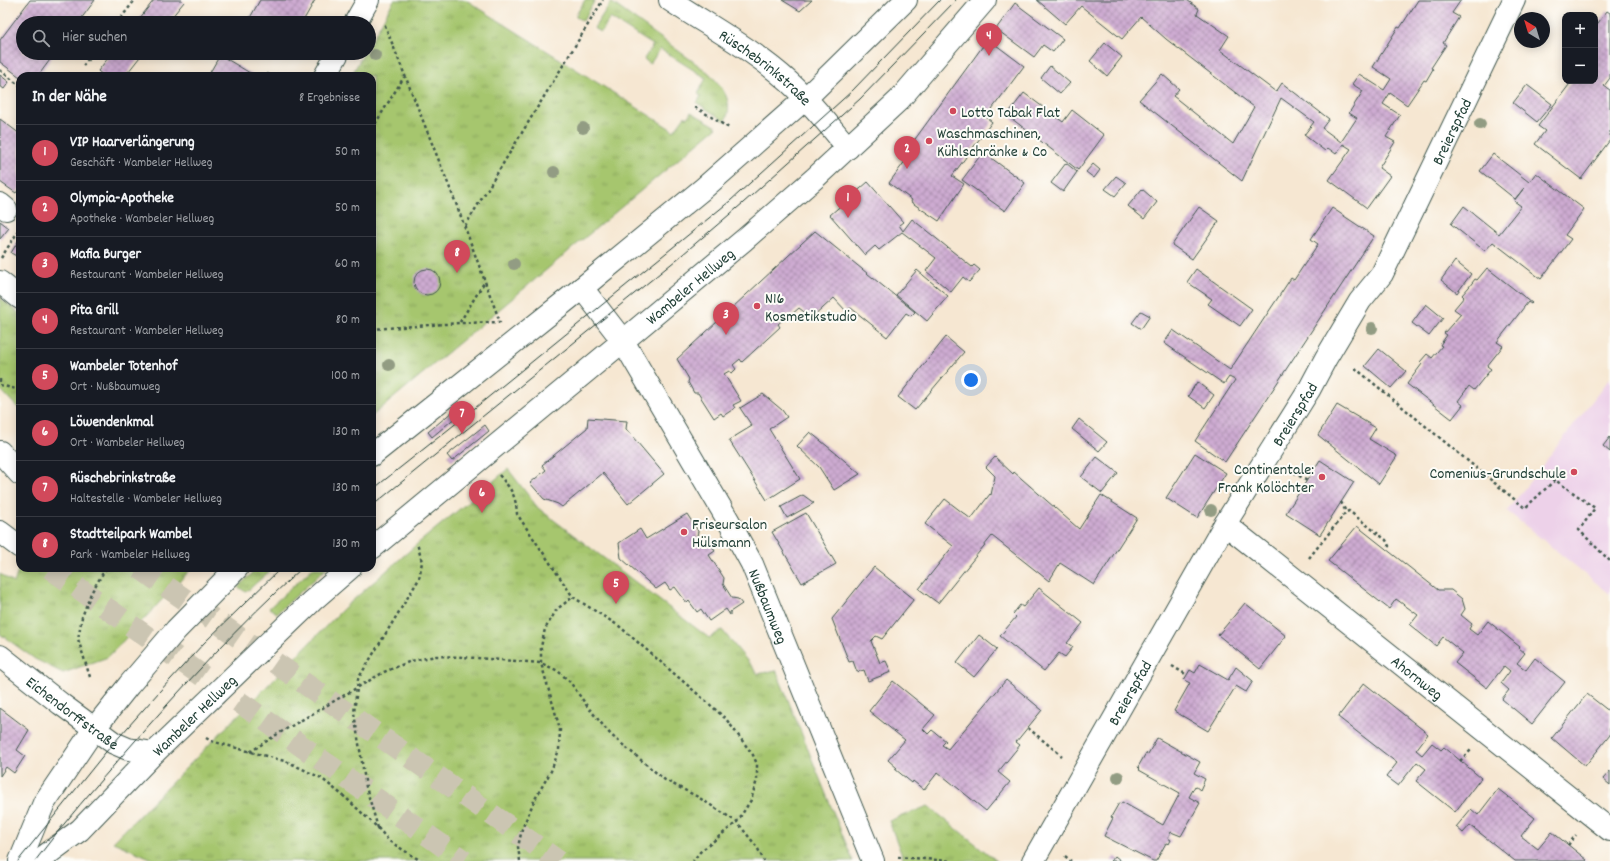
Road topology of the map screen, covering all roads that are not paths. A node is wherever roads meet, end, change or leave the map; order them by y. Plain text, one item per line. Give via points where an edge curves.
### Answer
1 (368, 0) edge
2 (670, 0) edge
3 (906, 0) edge
4 (985, 0) edge
5 (1514, 0) edge
6 (359, 16) edge
7 (334, 60) edge
8 (327, 72) edge
9 (805, 99) junction
10 (848, 148) junction
11 (0, 282) edge
12 (582, 288) junction
13 (16, 295) edge
14 (623, 342) junction
15 (0, 452) edge
16 (376, 452) edge
17 (0, 468) edge
18 (16, 470) edge
19 (16, 480) edge
20 (1225, 524) junction
21 (0, 532) edge
22 (16, 544) edge
23 (376, 545) edge
24 (233, 572) edge
25 (345, 572) edge
26 (0, 656) edge
27 (94, 729) junction
28 (154, 753) junction
29 (1610, 830) edge
30 (20, 861) edge
31 (38, 861) edge
32 (873, 861) edge
33 (1033, 861) edge

1 - 6 main road
2 - 9 main road, Rüschebrinkstraße via 769,66
3 - 9 main road
4 - 10 main road, Wambeler Hellweg via 899,100
5 - 20 main road, Breierspfad via 1382,274 1360,301 1310,390
7 - 8 main road
9 - 10 main road, Rüschebrinkstraße
9 - 12 main road via 704,188
10 - 14 main road, Wambeler Hellweg
11 - 13 main road
12 - 14 main road, Nußbaumweg
12 - 16 main road
14 - 23 main road, Wambeler Hellweg
14 - 32 main road, Nußbaumweg via 752,564
15 - 18 main road
17 - 19 main road
20 - 29 main road, Ahornweg
20 - 33 main road, Breierspfad
21 - 22 main road
24 - 27 main road via 176,630
25 - 28 main road, Wambeler Hellweg
26 - 27 main road, Eichendorffstraße
27 - 28 main road, Eichendorffstraße via 121,746
27 - 30 main road via 44,803
28 - 31 main road, Wambeler Hellweg via 80,830

